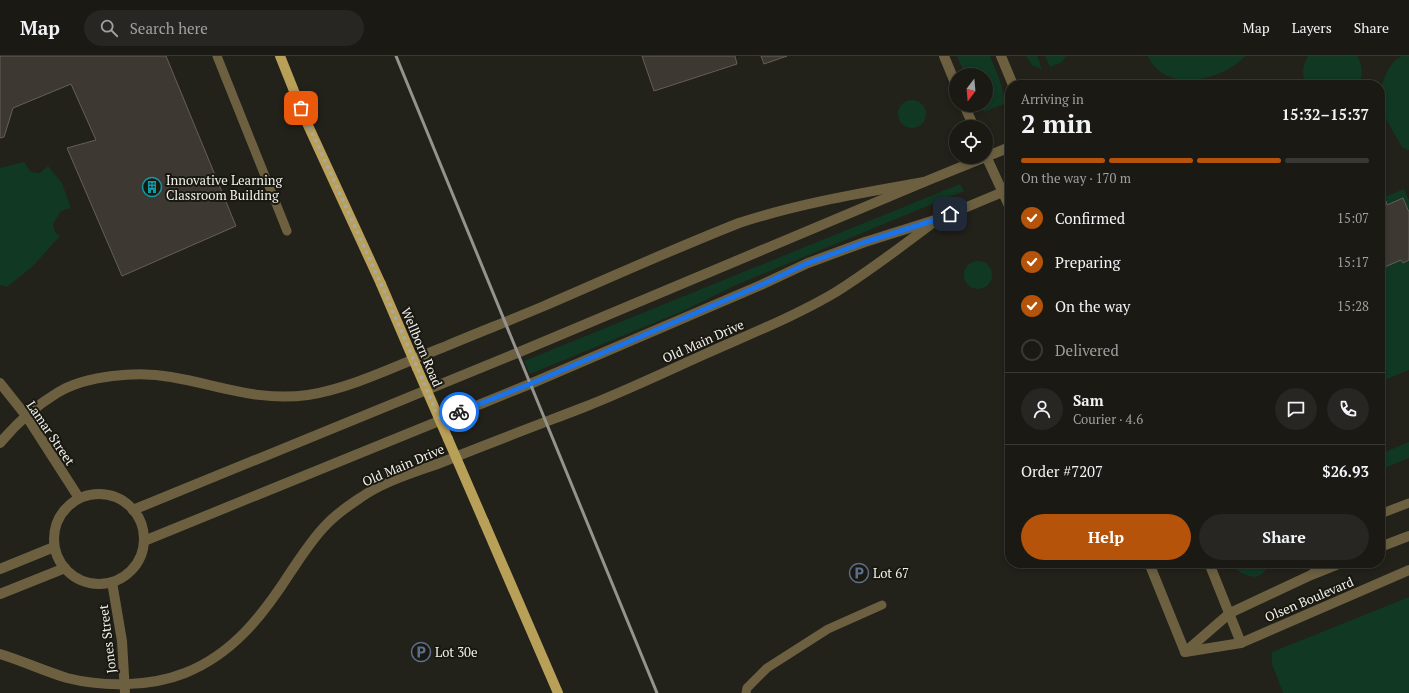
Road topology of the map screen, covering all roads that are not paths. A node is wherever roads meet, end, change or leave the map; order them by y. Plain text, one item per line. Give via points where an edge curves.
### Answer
1 (217, 56) edge
2 (280, 56) edge
3 (944, 56) edge
4 (1001, 56) edge
5 (949, 68) edge
6 (1011, 80) edge
7 (1005, 149) edge
8 (993, 154) edge
9 (969, 164) edge
10 (990, 164) edge
11 (924, 182) junction
12 (1005, 189) edge
13 (1005, 191) edge
14 (938, 219) junction
15 (287, 231) dead end
16 (0, 383) edge
17 (426, 389) junction
18 (27, 417) junction
19 (440, 420) junction
20 (0, 442) edge
21 (79, 498) junction
22 (1409, 503) edge
23 (133, 510) junction
24 (1385, 512) edge
25 (1409, 536) edge
26 (144, 541) junction
27 (1385, 546) edge
28 (54, 547) junction
29 (65, 568) junction
30 (1151, 568) edge
31 (1212, 568) edge
32 (1318, 568) edge
33 (1328, 568) edge
34 (0, 569) edge
35 (1409, 570) edge
36 (1311, 575) junction
37 (112, 582) junction
38 (0, 594) edge
39 (882, 605) dead end
40 (1230, 613) junction
41 (1241, 643) junction
42 (1185, 652) junction
43 (0, 654) edge
44 (125, 689) edge
45 (558, 693) edge
46 (746, 693) edge

1 - 15 lane
2 - 17 main road, Wellborn Road, bridge via 306,121
3 - 5 street
4 - 6 street
7 - 8 street
9 - 11 street
10 - 12 street
11 - 17 street
11 - 18 street via 806,204 739,223 542,307 328,391 263,396 170,376 133,375 72,386 58,392
13 - 14 street, Old Main Drive
14 - 19 street, Old Main Drive via 808,263 530,384
14 - 44 street, Old Main Drive via 856,279 799,312 587,406 402,477 367,493 338,513 325,526 267,608 232,645 210,661 183,674
16 - 18 street, Lamar Street
17 - 19 main road, Wellborn Road
17 - 23 street
18 - 20 street
18 - 21 street, Lamar Street
19 - 26 street, Old Main Drive
19 - 45 main road, Wellborn Road, bridge
21 - 23 street via 100,494 111,496
21 - 28 street via 62,512 54,533
22 - 24 lane
23 - 26 street via 142,524
25 - 27 street
26 - 37 street via 136,565
28 - 29 street
28 - 34 street
29 - 37 street via 77,579 87,583
29 - 38 street
30 - 42 street
31 - 40 street
32 - 36 lane
33 - 36 street, Olsen Boulevard
35 - 41 street, Olsen Boulevard
36 - 40 street, Olsen Boulevard
37 - 44 street, Jones Street via 121,629
39 - 46 lane via 822,633 768,668 747,688
40 - 41 street
40 - 42 street, Olsen Boulevard
41 - 42 street, Olsen Boulevard
43 - 44 street, Old Main Drive via 66,678

